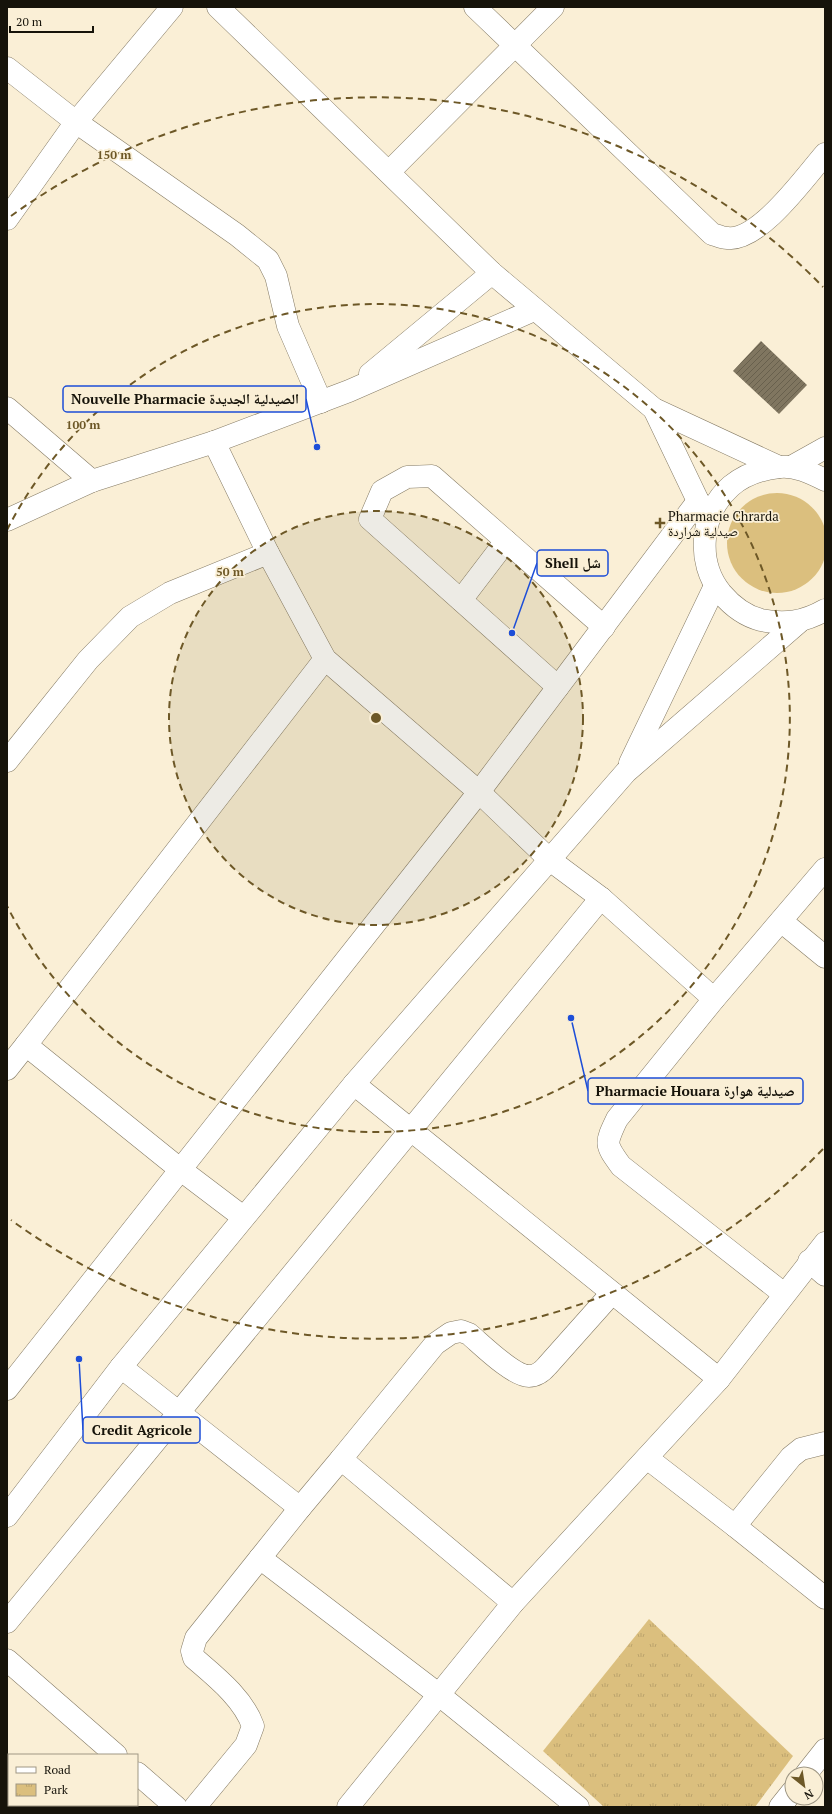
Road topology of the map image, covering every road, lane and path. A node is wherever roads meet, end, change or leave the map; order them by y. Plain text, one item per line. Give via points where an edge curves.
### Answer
1 (172, 7) edge
2 (218, 7) edge
3 (476, 7) edge
4 (553, 7) edge
5 (516, 46) junction
6 (7, 68) edge
7 (76, 122) junction
8 (825, 154) edge
9 (389, 172) junction
10 (7, 219) edge
11 (492, 273) junction
12 (534, 310) junction
13 (349, 391) junction
14 (321, 402) junction
15 (7, 408) edge
16 (654, 409) junction
17 (214, 442) junction
18 (825, 448) edge
19 (785, 467) junction
20 (825, 480) edge
21 (92, 481) junction
22 (698, 501) junction
23 (7, 520) edge
24 (705, 531) junction
25 (506, 541) junction
26 (268, 553) junction
27 (716, 586) junction
28 (461, 600) junction
29 (815, 618) edge
30 (604, 627) junction
31 (325, 659) junction
32 (558, 687) junction
33 (7, 761) edge
34 (626, 772) junction
35 (479, 792) junction
36 (550, 860) junction
37 (825, 869) edge
38 (601, 898) junction
39 (781, 921) junction
40 (825, 957) edge
41 (714, 999) junction
42 (26, 1045) junction
43 (7, 1069) edge
44 (354, 1084) junction
45 (412, 1130) junction
46 (181, 1170) junction
47 (244, 1218) junction
48 (825, 1243) edge
49 (817, 1268) edge
50 (612, 1293) junction
51 (784, 1294) junction
52 (121, 1368) junction
53 (719, 1379) junction
54 (7, 1389) edge
55 (180, 1413) junction
56 (825, 1443) edge
57 (647, 1458) junction
58 (341, 1459) junction
59 (300, 1508) junction
60 (7, 1516) edge
61 (735, 1526) junction
62 (260, 1558) junction
63 (825, 1598) edge
64 (513, 1603) junction
65 (7, 1622) edge
66 (7, 1660) edge
67 (438, 1694) junction
68 (825, 1750) edge
69 (115, 1754) edge
70 (812, 1766) edge
71 (138, 1774) edge
72 (176, 1807) edge
73 (194, 1807) edge
74 (348, 1807) edge
75 (578, 1807) edge

1 - 7 street
2 - 9 street
3 - 5 street
4 - 5 street
5 - 8 street via 712,234 727,239 749,233 767,220
5 - 9 street
6 - 7 street
7 - 10 street
7 - 14 street via 237,235 268,260 276,276 288,326
9 - 11 street
11 - 12 street
11 - 13 street
12 - 13 street
12 - 16 street
13 - 14 street
14 - 17 street
15 - 21 street
16 - 19 street
16 - 22 street
17 - 21 street
17 - 26 street
18 - 19 street
19 - 20 street via 810,472
19 - 24 street via 754,473 731,486 715,506
21 - 23 street
22 - 24 street
22 - 30 street
24 - 27 street via 707,569
25 - 28 street
25 - 28 street via 432,476 407,477 382,491 370,519
25 - 30 street
26 - 31 street
26 - 33 street via 170,593 130,617 88,660
27 - 29 street via 731,605 751,617 774,623
27 - 34 street
28 - 32 street
29 - 34 street
30 - 32 street
31 - 35 street
31 - 42 street
32 - 35 street
34 - 36 street
35 - 36 street
35 - 46 street
36 - 38 street
36 - 44 street
37 - 39 street
38 - 41 street
38 - 45 street
39 - 40 street
39 - 41 street
41 - 51 street via 617,1119 607,1139 609,1149 621,1166
42 - 43 street
42 - 46 street
44 - 45 street
44 - 47 street
45 - 50 street
45 - 55 street
46 - 47 street
46 - 54 street
47 - 52 street
48 - 49 street
49 - 51 street
50 - 53 street
50 - 58 street via 536,1375 517,1373 462,1331 444,1337 435,1344
51 - 53 street
52 - 55 street
52 - 60 street
53 - 57 street
55 - 59 street
55 - 65 street
56 - 61 street via 801,1449 791,1458
57 - 61 street
57 - 64 street
58 - 59 street
58 - 64 street
59 - 62 street
61 - 63 street
62 - 67 street
62 - 73 street via 196,1638 192,1648 194,1658 240,1702 253,1726 246,1745
64 - 67 street
66 - 69 street
67 - 74 street
67 - 75 street
68 - 70 street
71 - 72 street

